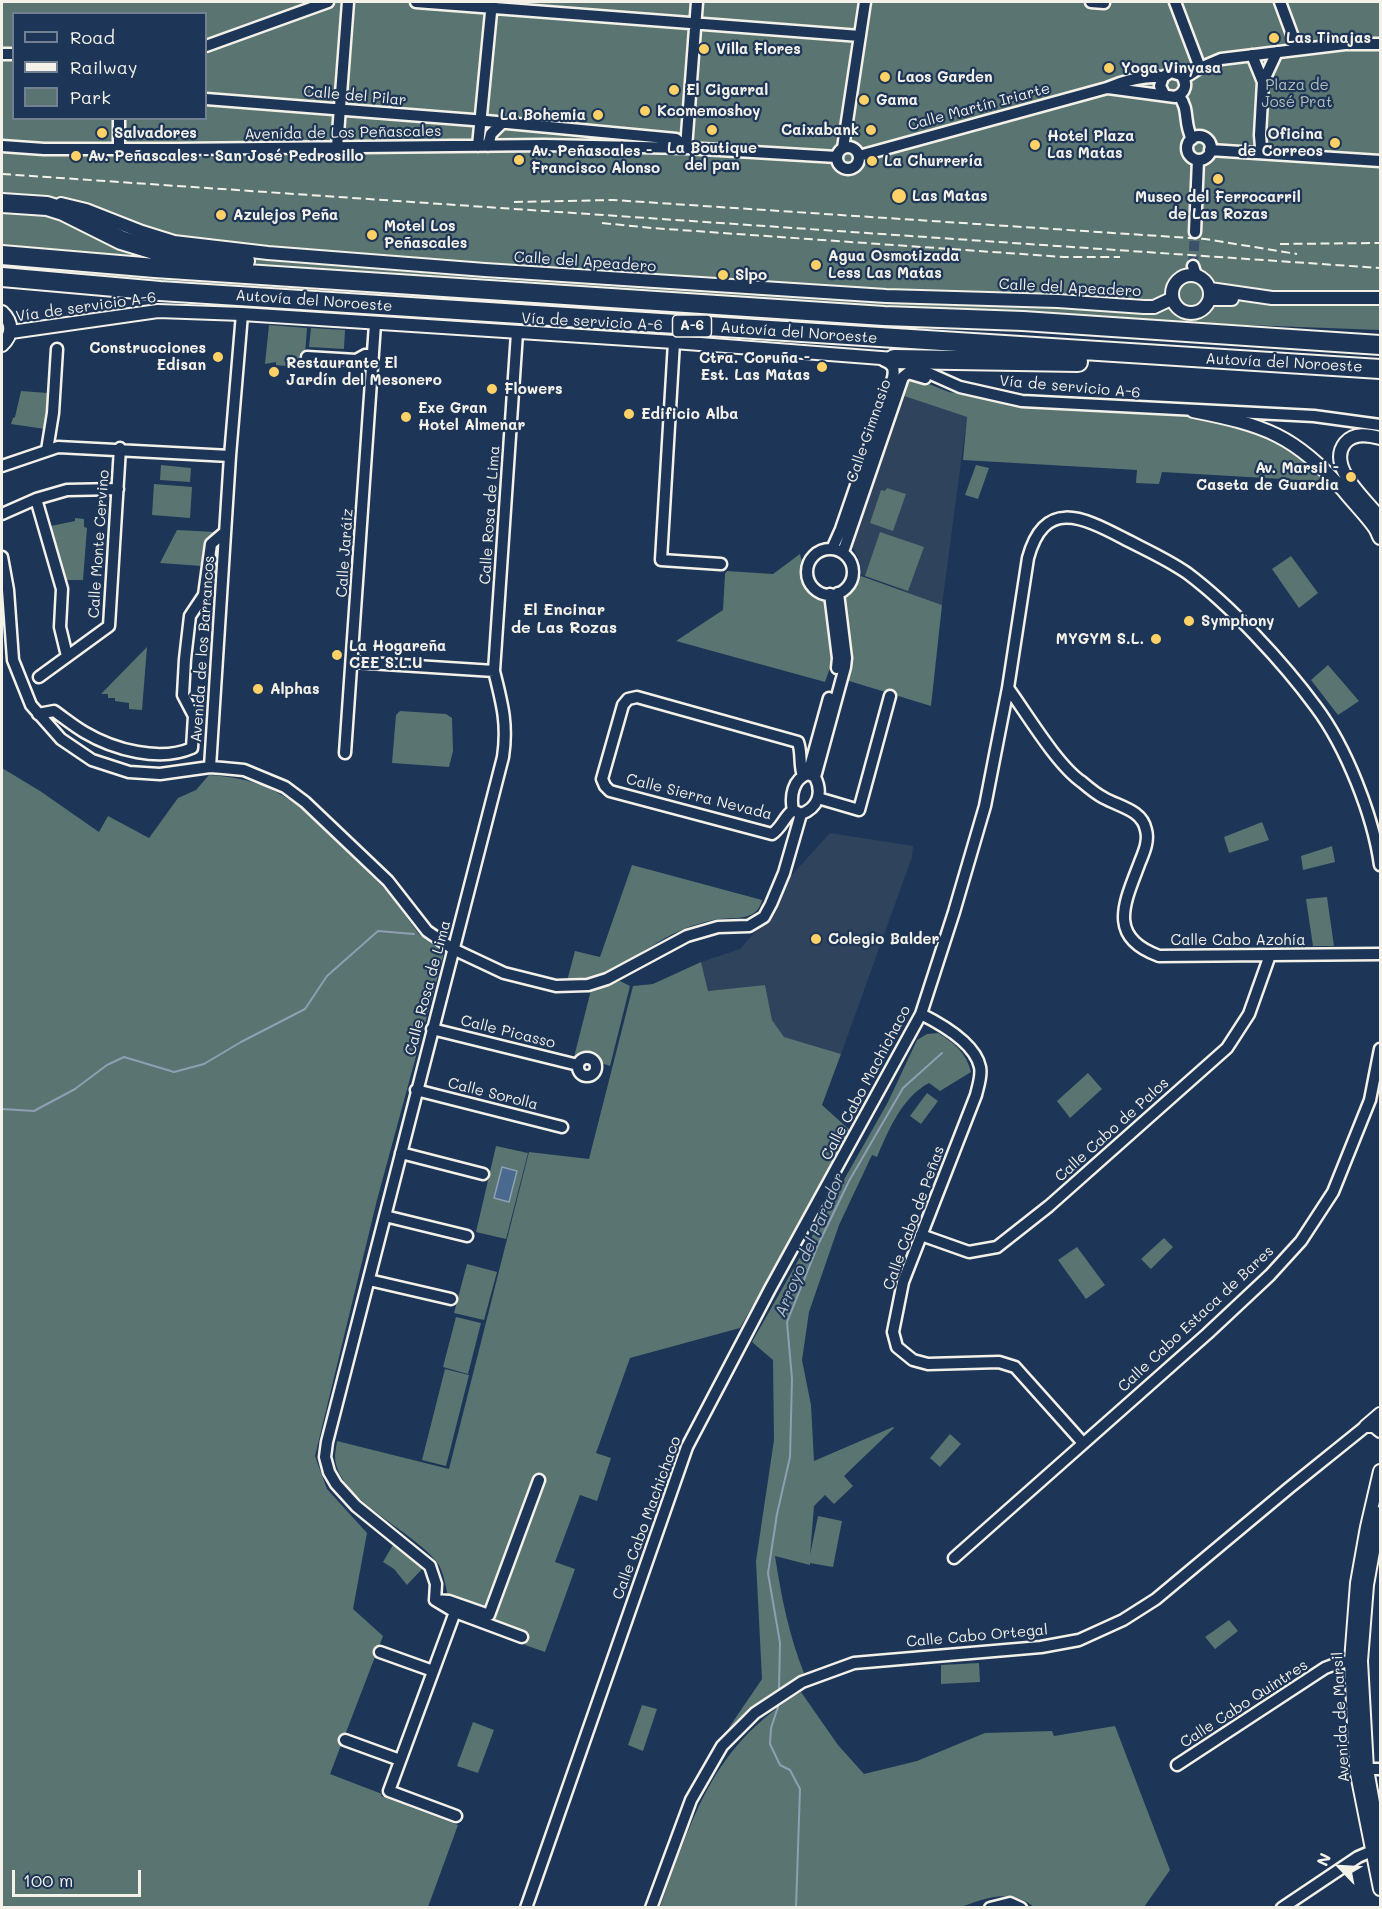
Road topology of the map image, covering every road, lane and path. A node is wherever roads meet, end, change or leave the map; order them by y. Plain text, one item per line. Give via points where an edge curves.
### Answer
1 (328, 2) edge
2 (348, 2) edge
3 (416, 2) edge
4 (697, 2) edge
5 (865, 2) edge
6 (1091, 2) edge
7 (1175, 2) edge
8 (1280, 2) edge
9 (1104, 3) dead end
10 (492, 4) edge
11 (695, 23) junction
12 (860, 36) junction
13 (1380, 44) edge
14 (207, 46) edge
15 (1295, 49) junction
16 (1277, 52) junction
17 (1252, 55) junction
18 (1200, 68) junction
19 (1163, 77) junction
20 (1184, 78) junction
21 (1263, 82) junction
22 (1107, 88) junction
23 (1164, 94) junction
24 (1179, 96) junction
25 (207, 99) edge
26 (340, 110) junction
27 (119, 120) edge
28 (480, 121) junction
29 (501, 124) junction
30 (1260, 135) junction
31 (1192, 138) junction
32 (2, 146) edge
33 (483, 146) junction
34 (337, 147) junction
35 (686, 148) junction
36 (119, 149) junction
37 (1210, 150) junction
38 (1251, 152) junction
39 (840, 153) junction
40 (1266, 153) junction
41 (859, 156) junction
42 (1198, 160) junction
43 (1380, 161) edge
44 (2, 201) edge
45 (1195, 232) tunnel mouth
46 (2, 255) edge
47 (3, 277) edge
48 (473, 289) junction
49 (1210, 294) junction
50 (1380, 298) edge
51 (1171, 299) junction
52 (1380, 303) edge
53 (2, 312) edge
54 (242, 314) junction
55 (375, 324) junction
56 (10, 332) junction
57 (517, 333) junction
58 (674, 342) junction
59 (2, 345) edge
60 (1380, 345) edge
61 (57, 350) dead end
62 (373, 355) junction
63 (308, 357) dead end
64 (887, 359) junction
65 (1380, 371) edge
66 (960, 387) junction
67 (1193, 411) junction
68 (1380, 425) edge
69 (1380, 433) edge
70 (1380, 438) edge
71 (120, 448) junction
72 (47, 450) junction
73 (230, 456) junction
74 (2, 466) edge
75 (118, 489) junction
76 (1344, 492) junction
77 (36, 498) junction
78 (2, 514) edge
79 (1379, 528) edge
80 (225, 532) junction
81 (837, 550) junction
82 (2, 558) edge
83 (721, 564) dead end
84 (834, 594) junction
85 (67, 656) junction
86 (353, 662) junction
87 (494, 671) junction
88 (39, 677) dead end
89 (1008, 688) junction
90 (890, 696) dead end
91 (38, 714) junction
92 (345, 753) dead end
93 (210, 767) junction
94 (808, 775) junction
95 (818, 798) junction
96 (797, 812) junction
97 (1380, 865) edge
98 (453, 949) junction
99 (1380, 954) edge
100 (1270, 956) junction
101 (921, 1014) junction
102 (432, 1029) junction
103 (1380, 1048) edge
104 (578, 1065) dead end
105 (416, 1090) junction
106 (562, 1127) dead end
107 (401, 1153) junction
108 (483, 1174) dead end
109 (385, 1216) junction
110 (921, 1235) junction
111 (467, 1236) dead end
112 (369, 1280) junction
113 (451, 1299) dead end
114 (1377, 1421) edge
115 (1083, 1443) junction
116 (1380, 1471) edge
117 (539, 1480) dead end
118 (1380, 1513) edge
119 (1375, 1528) edge
120 (954, 1558) dead end
121 (435, 1600) junction
122 (455, 1612) junction
123 (522, 1637) dead end
124 (380, 1652) dead end
125 (1356, 1661) junction
126 (433, 1671) junction
127 (345, 1740) dead end
128 (400, 1760) junction
129 (1177, 1765) dead end
130 (1361, 1769) junction
131 (1380, 1769) edge
132 (456, 1816) dead end
133 (1378, 1847) edge
134 (1380, 1889) edge
135 (526, 1908) edge
136 (651, 1908) edge
137 (990, 1908) edge
138 (1021, 1908) edge
139 (1282, 1908) edge

1 - 14 street
2 - 26 street
3 - 10 street
4 - 11 street
5 - 12 street
6 - 9 street
7 - 18 street
8 - 15 street
10 - 11 street
10 - 28 street
11 - 12 street
11 - 35 street
12 - 39 street
13 - 15 street
15 - 16 street
16 - 17 street
16 - 21 street
17 - 18 street via 1221,59
17 - 21 street
18 - 20 street
19 - 20 street via 1176,72
19 - 22 street, Calle Martín Iriarte via 1148,76
19 - 23 street via 1160,86
20 - 24 street via 1185,88
21 - 30 street
22 - 23 street, Calle Martín Iriarte
22 - 41 street, Calle Martín Iriarte
23 - 24 street via 1171,98
24 - 31 street
25 - 26 street, Calle del Pilar
26 - 28 street, Calle del Pilar
26 - 34 street
27 - 36 street
28 - 29 street, Calle del Pilar
28 - 33 street
29 - 33 street
29 - 35 street, Calle del Pilar via 676,139
30 - 38 street
30 - 40 street
31 - 37 street via 1205,138
31 - 42 street via 1187,152
32 - 36 street, Avenida de Los Peñascales
33 - 34 street, Avenida de Los Peñascales
33 - 35 street, Avenida de Los Peñascales
34 - 36 street, Avenida de Los Peñascales
35 - 39 street, Avenida de Los Peñascales
37 - 38 street
37 - 42 street via 1206,158
38 - 40 street
39 - 41 street via 849,147
39 - 41 street via 839,165 846,169 857,164
40 - 43 street
42 - 45 street
44 - 48 highway via 63,211 122,240 170,255 331,268
44 - 51 street, Calle del Apeadero via 66,205 174,242 268,253 886,296 1144,307
46 - 48 highway, Autovía del Noroeste / A-6
47 - 65 highway, Autovía del Noroeste / A-6
48 - 60 highway, Autovía del Noroeste / A-6
49 - 50 street
49 - 51 street via 1206,307 1190,314 1175,307
49 - 51 street via 1205,280 1192,275 1180,277 1174,283
49 - 52 street via 1295,303
53 - 56 street via 10,323
54 - 55 street, Vía de servicio A-6
54 - 56 street, Vía de servicio A-6 via 158,311
54 - 73 street, Avenida de los Barrancos
55 - 57 street, Vía de servicio A-6
55 - 62 street, Calle Jaráiz
56 - 59 street
57 - 58 street, Vía de servicio A-6
57 - 87 street, Calle Rosa de Lima
58 - 64 street, Vía de servicio A-6
58 - 83 street via 661,560
61 - 72 street
62 - 63 street via 356,360
62 - 86 street, Calle Jaráiz
64 - 65 highway via 1085,362 1283,374
64 - 66 street, Vía de servicio A-6
64 - 81 street, Calle Gimnasio via 895,370 893,378
66 - 67 street, Vía de servicio A-6 via 1022,401
66 - 81 street, Calle Gimnasio via 908,373 903,377
67 - 68 street, Vía de servicio A-6 via 1314,416
67 - 76 street via 1270,431 1318,463
69 - 76 street via 1349,433 1335,449 1334,471
70 - 79 street via 1353,437 1346,442 1339,459 1343,472
71 - 72 street
71 - 73 street
71 - 75 street, Calle Monte Cervino
72 - 74 street
73 - 80 street, Avenida de los Barrancos
75 - 77 street via 67,490
75 - 85 street, Calle Monte Cervino via 110,626
76 - 79 street
77 - 78 street
77 - 85 street via 62,590 60,627
80 - 91 street, Avenida de los Barrancos via 211,544 204,595 190,616 183,695 194,716 192,748 180,753 154,754 116,746 85,733 54,711
80 - 93 street, Avenida de los Barrancos
81 - 84 street via 852,563 852,578 844,590
81 - 84 street via 818,552 808,571 817,590
82 - 91 street via 13,660
84 - 94 street via 838,665
85 - 88 street, Calle Monte Cervino
86 - 87 street
86 - 92 street, Calle Jaráiz
87 - 98 street, Calle Rosa de Lima via 507,735
89 - 97 street, Calle Cabo Machichaco via 1033,539 1045,524 1060,517 1095,524 1170,563 1202,585 1260,640 1316,707 1357,782
89 - 100 street, Calle Cabo Azohía via 1076,778 1139,816 1147,831 1146,848 1123,913 1130,939 1159,956
89 - 101 street, Calle Cabo Machichaco via 985,806
90 - 95 street via 859,810
91 - 93 street via 61,740 110,767 160,774
93 - 98 street via 243,770 285,787 388,881 427,931
94 - 95 street via 819,790
94 - 96 street via 797,781 792,794
94 - 96 street, Calle Sierra Nevada via 799,764 798,742 637,697 623,705 602,779 610,790 772,834 786,816
95 - 96 street via 814,806
96 - 98 street via 784,873 771,904 764,917 749,926 718,927 687,936 607,979 571,987 504,973
98 - 102 street, Calle Rosa de Lima
99 - 100 street, Calle Cabo Azohía
100 - 110 street, Calle Cabo de Palos via 1249,1014 1227,1048 1048,1206 996,1247 969,1252
101 - 110 street, Calle Cabo de Peñas via 946,1026 968,1046 980,1066 980,1080
101 - 135 street, Calle Cabo Machichaco via 687,1447
102 - 104 street, Calle Picasso
102 - 105 street, Calle Rosa de Lima
103 - 115 street, Calle Cabo Estaca de Bares via 1370,1100 1333,1192 1301,1240 1207,1334
105 - 106 street, Calle Sorolla
105 - 107 street, Calle Rosa de Lima
107 - 108 street
107 - 109 street, Calle Rosa de Lima
109 - 111 street
109 - 112 street, Calle Rosa de Lima
110 - 115 street, Calle Cabo de Peñas via 903,1282 893,1332 897,1347 913,1360 928,1364 999,1362 1015,1367
112 - 113 street
112 - 121 street, Calle Rosa de Lima via 325,1456 336,1484 356,1506 430,1566 436,1584
114 - 136 street, Calle Cabo Ortegal via 1288,1488 1156,1599 1093,1634 1041,1647 854,1663 802,1682 754,1713 722,1746 690,1800
115 - 120 street, Calle Cabo Estaca de Bares
116 - 119 street, Avenida de Marsil
117 - 121 street via 489,1615
118 - 119 street, Avenida de Marsil
119 - 125 street, Avenida de Marsil
121 - 122 street
122 - 123 street
122 - 126 street
124 - 126 street
125 - 129 street, Calle Cabo Quintres via 1325,1668
125 - 130 street, Avenida de Marsil
126 - 128 street
127 - 128 street
128 - 132 street via 389,1791
130 - 131 street
130 - 133 street, Avenida de Marsil
133 - 134 street, Avenida de Marsil
133 - 139 street
137 - 138 street via 1010,1903

